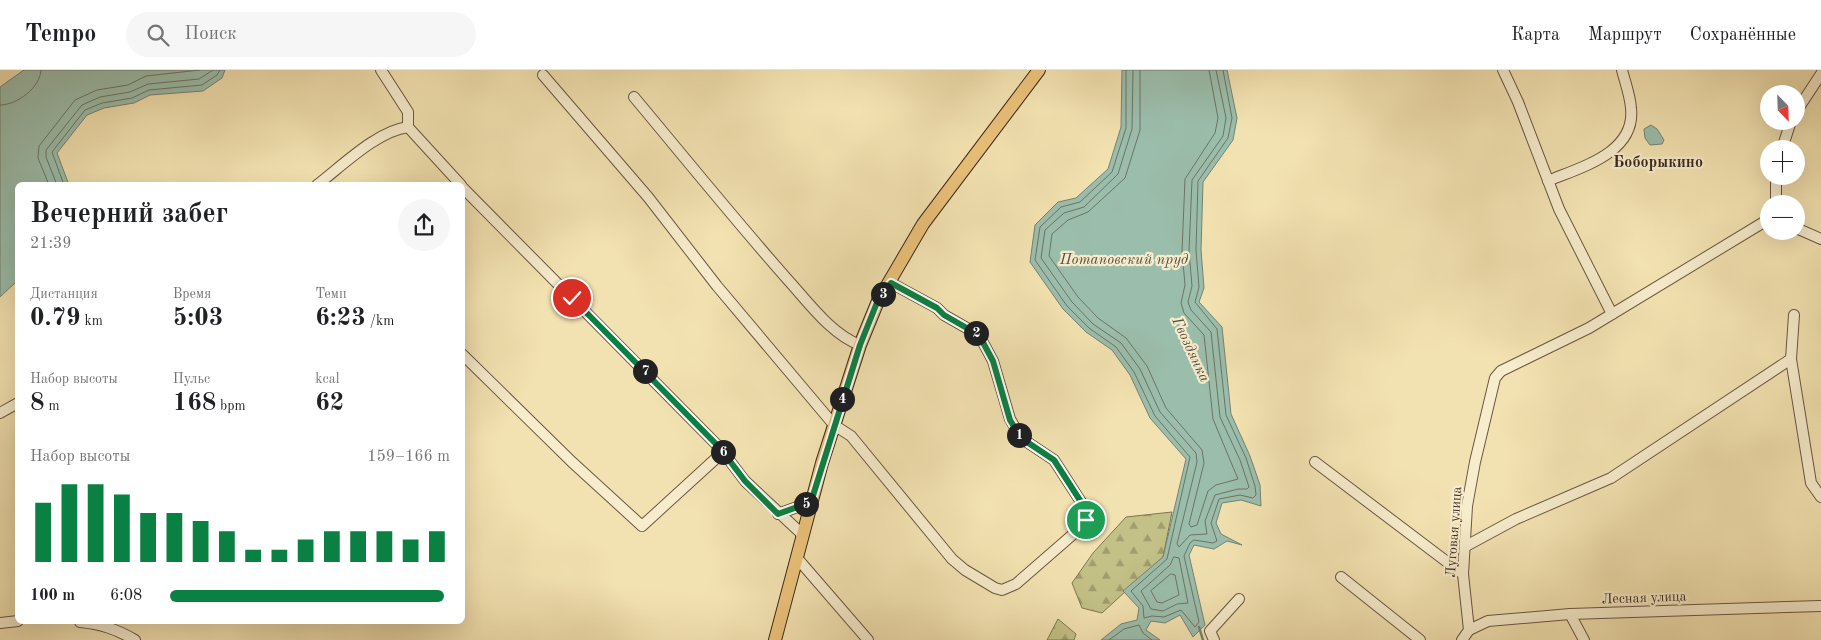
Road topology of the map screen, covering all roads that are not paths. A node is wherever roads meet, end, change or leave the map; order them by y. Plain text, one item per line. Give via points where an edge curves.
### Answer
1 (381, 70) edge
2 (1039, 70) edge
3 (1503, 70) edge
4 (1622, 70) edge
5 (1821, 74) edge
6 (542, 75) dead end
7 (634, 96) dead end
8 (1805, 98) edge
9 (408, 127) junction
10 (1548, 181) junction
11 (320, 182) edge
12 (458, 182) edge
13 (465, 189) edge
14 (1760, 224) edge
15 (1805, 232) edge
16 (1821, 239) edge
17 (891, 283) junction
18 (1612, 314) junction
19 (1794, 315) dead end
20 (860, 345) junction
21 (465, 357) edge
22 (1791, 359) junction
23 (15, 405) edge
24 (0, 413) edge
25 (834, 425) junction
26 (723, 452) junction
27 (1315, 462) dead end
28 (1820, 492) edge
29 (811, 502) junction
30 (778, 514) junction
31 (802, 535) junction
32 (1466, 546) junction
33 (797, 558) junction
34 (1463, 574) junction
35 (1340, 577) dead end
36 (1239, 599) dead end
37 (1821, 606) edge
38 (1570, 614) junction
39 (15, 622) edge
40 (0, 624) edge
41 (102, 624) edge
42 (1469, 630) junction
43 (135, 640) edge
44 (775, 640) edge
45 (868, 640) edge
46 (1214, 640) edge
47 (1420, 640) edge
48 (1462, 640) edge
49 (1584, 640) edge

1 - 9 street via 408,112
2 - 17 main road via 923,224
3 - 10 street
4 - 10 street via 1631,108 1631,124 1624,140 1612,151
5 - 8 street
6 - 25 street via 648,197 717,286
7 - 20 street via 753,241 846,340
9 - 11 street via 395,129 374,142
9 - 12 street
10 - 18 street
13 - 26 street
14 - 18 street, Луговая улица
15 - 16 street
17 - 20 main road via 878,300
17 - 25 street via 979,335 993,361 1013,426 1021,438 1054,460 1083,505 1086,520 1016,584 1002,590 995,588 952,559 851,436
18 - 32 street, Луговая улица via 1501,371 1495,378 1474,462 1468,497
19 - 22 street
20 - 25 main road
21 - 26 street via 642,526
22 - 28 street via 1811,483
22 - 32 street via 1611,478 1516,519
23 - 24 street
25 - 29 main road
26 - 30 street via 745,481
27 - 34 street
29 - 30 street
29 - 31 main road
30 - 31 street
31 - 33 main road
32 - 34 street, Луговая улица
33 - 44 main road
33 - 45 street
34 - 42 street, Луговая улица
35 - 47 street
36 - 46 street via 1210,631
37 - 38 street, Лесная улица
38 - 42 street, Лесная улица via 1488,621
38 - 49 street
39 - 40 street
41 - 43 street
42 - 48 street

